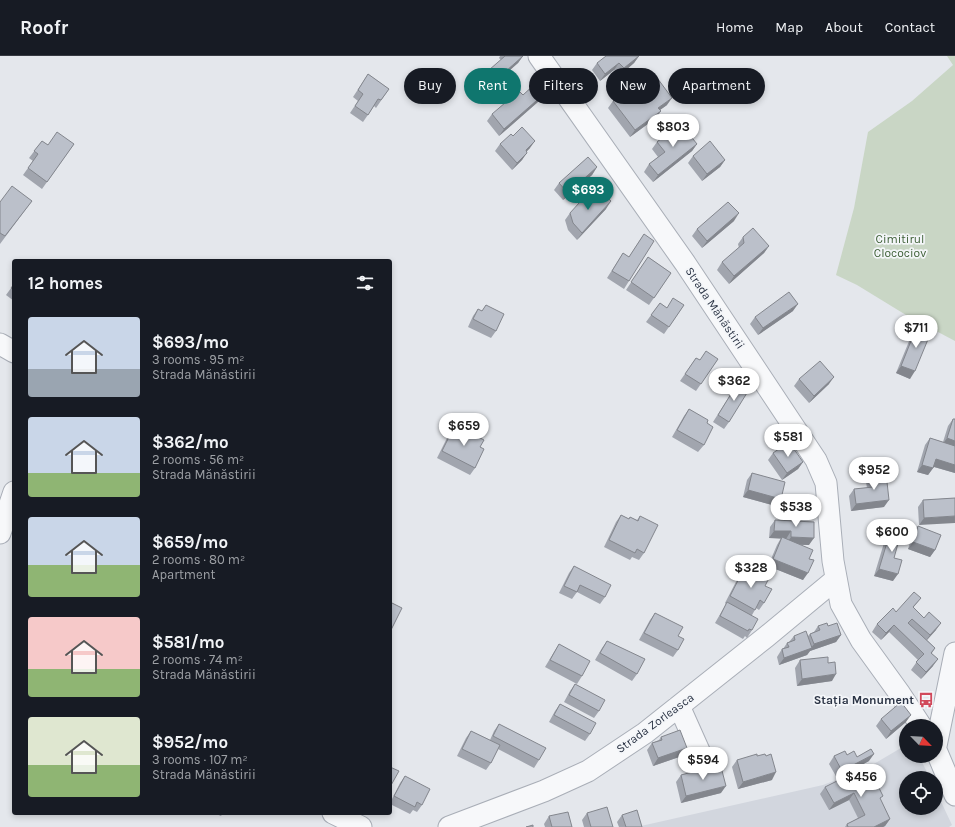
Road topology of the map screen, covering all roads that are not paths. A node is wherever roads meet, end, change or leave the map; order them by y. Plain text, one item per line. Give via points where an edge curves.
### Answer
1 (539, 56) edge
2 (0, 344) edge
3 (12, 351) edge
4 (12, 498) edge
5 (0, 533) edge
6 (836, 580) junction
7 (955, 653) edge
8 (679, 706) junction
9 (916, 719) edge
10 (942, 719) edge
11 (700, 753) dead end
12 (941, 763) edge
13 (955, 795) edge
14 (337, 815) edge
15 (361, 827) edge
16 (449, 827) edge

1 - 6 street, Strada Mănăstirii via 685,263 816,460 826,483
2 - 3 street
4 - 5 street
6 - 8 street, Strada Zorleasca
6 - 9 street, Strada Mănăstirii via 841,604 861,640
7 - 10 street
8 - 11 street
8 - 16 street, Strada Zorleasca via 645,733 588,771 544,791
12 - 13 street
14 - 15 street

